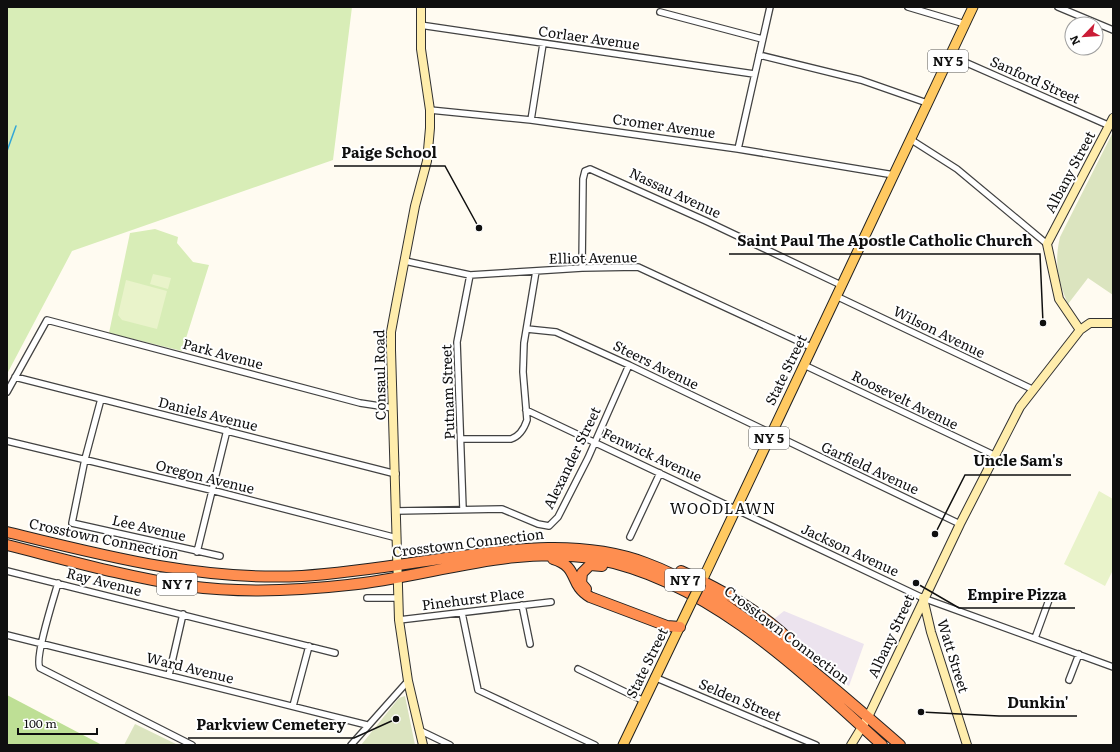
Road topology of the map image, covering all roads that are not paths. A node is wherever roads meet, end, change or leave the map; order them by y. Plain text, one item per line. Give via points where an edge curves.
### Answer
1 (421, 7) edge
2 (770, 7) edge
3 (908, 7) edge
4 (973, 7) edge
5 (1058, 7) edge
6 (660, 12) dead end
7 (965, 24) junction
8 (420, 25) junction
9 (1113, 30) edge
10 (762, 39) junction
11 (543, 44) junction
12 (759, 55) junction
13 (951, 56) junction
14 (754, 74) junction
15 (928, 103) junction
16 (430, 110) junction
17 (531, 120) junction
18 (1111, 122) edge
19 (910, 139) junction
20 (738, 149) junction
21 (894, 175) junction
22 (1047, 244) junction
23 (405, 261) junction
24 (582, 268) junction
25 (536, 271) junction
26 (470, 275) junction
27 (841, 285) junction
28 (836, 296) junction
29 (1113, 323) edge
30 (527, 329) junction
31 (1080, 330) junction
32 (812, 348) junction
33 (629, 365) junction
34 (804, 365) junction
35 (15, 377) junction
36 (1032, 389) junction
37 (7, 392) edge
38 (101, 399) junction
39 (393, 408) junction
40 (526, 410) junction
41 (227, 430) junction
42 (771, 434) junction
43 (461, 439) junction
44 (7, 441) edge
45 (595, 441) junction
46 (996, 456) junction
47 (85, 460) junction
48 (660, 473) junction
49 (396, 474) junction
50 (211, 490) junction
51 (463, 509) junction
52 (736, 510) junction
53 (396, 511) junction
54 (960, 524) junction
55 (7, 532) edge
56 (630, 537) dead end
57 (397, 538) junction
58 (7, 545) edge
59 (197, 552) junction
60 (520, 553) junction
61 (220, 556) dead end
62 (398, 565) junction
63 (622, 566) junction
64 (7, 571) edge
65 (398, 578) junction
66 (701, 582) junction
67 (58, 583) junction
68 (1050, 597) dead end
69 (367, 598) dead end
70 (398, 598) junction
71 (923, 598) junction
72 (550, 602) dead end
73 (522, 605) junction
74 (462, 613) junction
75 (183, 614) junction
76 (399, 620) junction
77 (680, 627) junction
78 (7, 635) edge
79 (1035, 638) junction
80 (42, 644) junction
81 (530, 644) dead end
82 (309, 646) junction
83 (335, 653) dead end
84 (1079, 654) junction
85 (1113, 667) edge
86 (578, 669) dead end
87 (169, 675) junction
88 (654, 677) junction
89 (1069, 680) dead end
90 (408, 681) junction
91 (644, 701) junction
92 (293, 706) junction
93 (858, 708) junction
94 (868, 717) junction
95 (367, 726) junction
96 (862, 726) junction
97 (419, 730) junction
98 (192, 745) edge
99 (351, 745) edge
100 (423, 745) edge
101 (450, 745) edge
102 (595, 745) edge
103 (623, 745) edge
104 (816, 745) edge
105 (851, 745) edge
106 (882, 745) edge
107 (900, 745) edge
108 (967, 745) edge

1 - 8 street, Consaul Road
2 - 10 street
3 - 7 street
4 - 7 main road, State Street / NY 5
5 - 9 street
6 - 10 street
7 - 13 main road, State Street / NY 5
8 - 11 street, Corlaer Avenue
8 - 16 street, Consaul Road
10 - 12 street
11 - 14 street, Corlaer Avenue
11 - 17 street
12 - 14 street
12 - 15 street via 862,80
13 - 15 main road, State Street / NY 5
13 - 18 street, Sanford Street
14 - 20 street
15 - 19 main road, State Street / NY 5
16 - 17 street, Cromer Avenue
16 - 23 street, Consaul Road via 427,161 415,206
17 - 20 street, Cromer Avenue
18 - 22 street, Albany Street
19 - 21 main road, State Street / NY 5
19 - 22 street via 957,169
20 - 21 street, Cromer Avenue
21 - 27 main road, State Street / NY 5
22 - 31 street via 1059,300
23 - 26 street, Elliot Avenue
23 - 39 street, Consaul Road via 391,332
24 - 25 street, Elliot Avenue
24 - 27 street, Nassau Avenue via 583,180 585,171 590,169
24 - 32 street, Elliot Avenue via 638,267
25 - 26 street, Elliot Avenue
25 - 30 street
26 - 43 street, Putnam Street via 457,342
27 - 28 main road, State Street / NY 5
28 - 32 main road, State Street / NY 5
28 - 36 street, Wilson Avenue
29 - 31 street via 1090,323
30 - 33 street, Steers Avenue via 556,332
30 - 40 street via 523,372
31 - 36 street, Albany Street
32 - 34 main road, State Street / NY 5
33 - 42 street, Steers Avenue
33 - 45 street, Alexander Street
34 - 42 main road, State Street / NY 5
34 - 46 street, Roosevelt Avenue
35 - 37 street
35 - 38 street, Daniels Avenue
35 - 39 street, Park Avenue via 47,320 360,403
36 - 46 street, Albany Street via 1020,407
38 - 41 street, Daniels Avenue
38 - 47 street
39 - 49 street, Consaul Road
40 - 43 street via 525,427 516,437
40 - 45 street, Fenwick Avenue
41 - 49 street, Daniels Avenue
41 - 50 street
42 - 52 main road, State Street / NY 5
42 - 54 street, Garfield Avenue
43 - 51 street, Putnam Street
44 - 47 street, Oregon Avenue
45 - 48 street, Fenwick Avenue
45 - 51 street, Alexander Street via 558,517 549,526 502,509
46 - 54 street, Albany Street
47 - 50 street, Oregon Avenue
47 - 59 street, Lee Avenue via 72,523
48 - 52 street, Fenwick Avenue
48 - 56 street
49 - 53 street, Consaul Road
50 - 57 street, Oregon Avenue
50 - 59 street
51 - 53 street, Alexander Street
52 - 66 main road, State Street / NY 5
52 - 71 street, Jackson Avenue
53 - 57 street, Consaul Road
54 - 71 street, Albany Street
55 - 62 highway, Crosstown Connection / NY 7 via 129,562 190,572 302,576
57 - 62 street, Consaul Road
58 - 65 highway, Crosstown Connection / NY 7 via 126,575 212,588 296,590
59 - 61 street, Lee Avenue
60 - 62 highway, Crosstown Connection / NY 7
60 - 63 highway, Crosstown Connection / NY 7 via 559,555
60 - 65 highway, Crosstown Connection / NY 7
60 - 66 highway via 553,543 602,546 625,550 663,563
60 - 77 highway via 564,562 571,569 580,592 590,597 668,626
60 - 93 highway, Crosstown Connection / NY 7 via 558,547 597,550 645,562 680,578 717,599 757,627
62 - 65 street, Consaul Road
63 - 77 highway via 590,565 582,573 581,583 592,594 670,620
63 - 96 highway, Crosstown Connection / NY 7 via 668,583 716,609 774,650
64 - 67 street, Ray Avenue
65 - 70 street, Consaul Road
66 - 77 main road, State Street / NY 5, bridge
66 - 93 highway via 753,611 780,632
67 - 75 street, Ray Avenue
67 - 80 street
68 - 79 street
69 - 70 street
70 - 76 street, Consaul Road
71 - 79 street, Jackson Avenue
71 - 94 street, Albany Street
71 - 108 street, Watt Street via 931,632
72 - 73 street, Pinehurst Place
73 - 74 street, Pinehurst Place
73 - 81 street
74 - 76 street, Pinehurst Place
74 - 102 street via 478,690
75 - 82 street, Ray Avenue
75 - 87 street
76 - 90 street, Consaul Road
77 - 88 main road, State Street / NY 5
78 - 80 street, Ward Avenue
79 - 84 street, Jackson Avenue
80 - 87 street, Ward Avenue
80 - 98 street via 38,663 40,668
82 - 83 street, Ray Avenue
82 - 92 street
84 - 85 street, Jackson Avenue
84 - 89 street
86 - 91 street
87 - 92 street, Ward Avenue
88 - 91 main road, State Street / NY 5
88 - 104 street, Selden Street
90 - 95 street
90 - 97 street, Consaul Road
91 - 103 main road, State Street / NY 5
92 - 95 street, Ward Avenue
93 - 94 highway, Crosstown Connection / NY 7
94 - 96 street, Albany Street
94 - 107 highway, Crosstown Connection / NY 7
95 - 99 street
96 - 105 street, Albany Street
96 - 106 highway, Crosstown Connection / NY 7
97 - 100 street, Consaul Road
97 - 101 street

